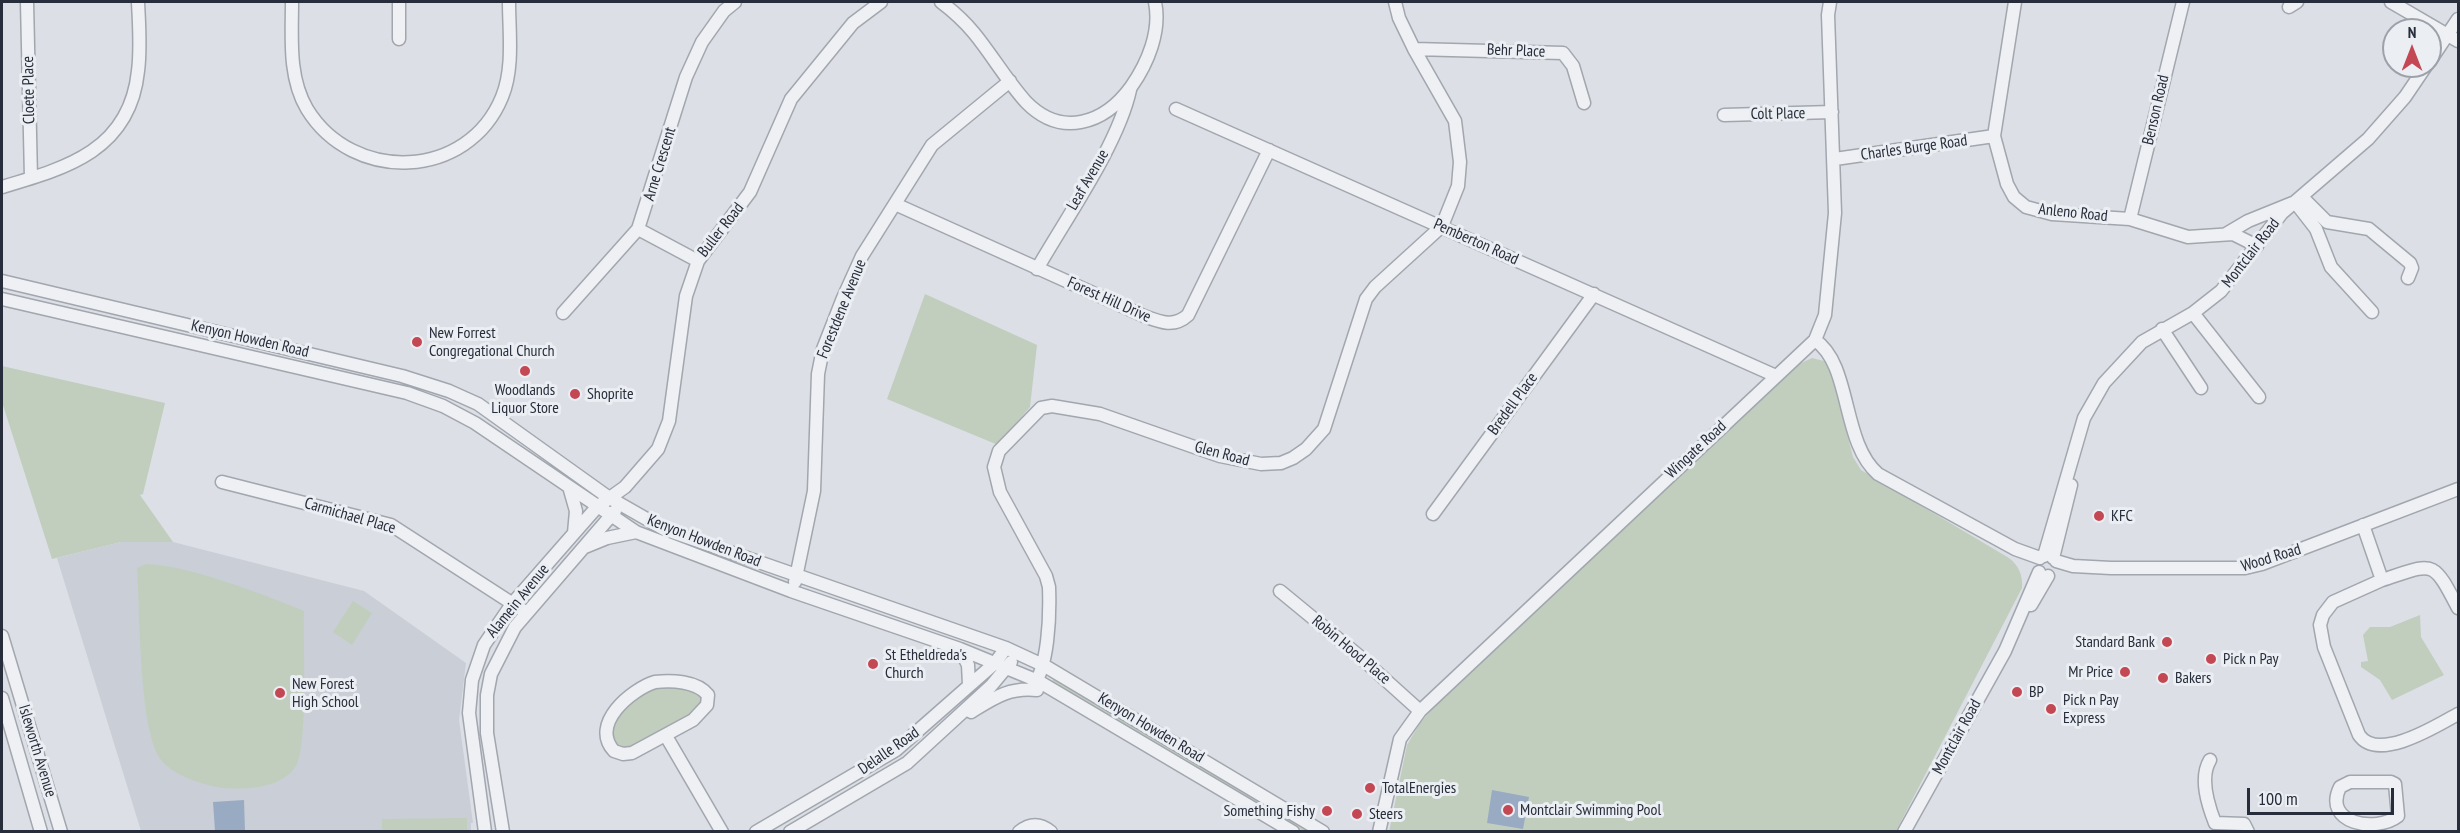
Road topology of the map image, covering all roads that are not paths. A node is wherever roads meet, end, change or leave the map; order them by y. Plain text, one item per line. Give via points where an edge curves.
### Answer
1 (27, 2) edge
2 (138, 2) edge
3 (292, 2) edge
4 (399, 2) edge
5 (509, 2) edge
6 (735, 2) edge
7 (880, 2) edge
8 (941, 2) edge
9 (1155, 2) edge
10 (1395, 2) edge
11 (1830, 2) edge
12 (2015, 2) edge
13 (2183, 2) edge
14 (2391, 2) edge
15 (2458, 19) edge
16 (2453, 37) edge
17 (399, 39) dead end
18 (1414, 48) junction
19 (2442, 48) edge
20 (2418, 78) edge
21 (1010, 81) junction
22 (1130, 88) junction
23 (1584, 103) dead end
24 (1176, 109) dead end
25 (1832, 112) junction
26 (1724, 115) dead end
27 (1994, 136) junction
28 (1269, 150) junction
29 (1835, 159) junction
30 (31, 178) junction
31 (2, 187) edge
32 (2298, 199) junction
33 (895, 204) junction
34 (2130, 219) junction
35 (1442, 226) junction
36 (638, 229) junction
37 (2226, 234) junction
38 (2257, 246) junction
39 (698, 261) junction
40 (1036, 268) junction
41 (2408, 278) dead end
42 (2, 281) edge
43 (1593, 294) junction
44 (2, 299) edge
45 (2193, 312) junction
46 (2372, 312) dead end
47 (136, 313) junction
48 (563, 313) dead end
49 (131, 329) junction
50 (2162, 329) junction
51 (1815, 340) junction
52 (300, 351) junction
53 (296, 367) junction
54 (1776, 376) junction
55 (2202, 388) dead end
56 (2259, 397) dead end
57 (222, 482) dead end
58 (625, 487) junction
59 (570, 490) junction
60 (2458, 490) edge
61 (608, 497) junction
62 (621, 505) junction
63 (597, 507) junction
64 (1433, 514) dead end
65 (610, 516) junction
66 (2364, 525) junction
67 (636, 532) junction
68 (574, 533) junction
69 (583, 548) junction
70 (2047, 565) junction
71 (797, 576) junction
72 (2382, 580) junction
73 (791, 591) junction
74 (1280, 591) dead end
75 (512, 604) junction
76 (2458, 608) edge
77 (527, 613) junction
78 (2, 636) edge
79 (960, 649) junction
80 (1012, 650) junction
81 (1001, 665) junction
82 (1044, 666) junction
83 (969, 685) junction
84 (1035, 685) junction
85 (22, 702) junction
86 (2, 705) edge
87 (1420, 711) junction
88 (2458, 714) edge
89 (958, 716) junction
90 (666, 736) junction
91 (2210, 760) dead end
92 (2376, 828) edge
93 (1378, 829) edge
94 (42, 831) edge
95 (61, 831) edge
96 (485, 831) edge
97 (503, 831) edge
98 (722, 831) edge
99 (756, 831) edge
100 (790, 831) edge
101 (1019, 831) edge
102 (1051, 831) edge
103 (1293, 831) edge
104 (1323, 831) edge
105 (1904, 831) edge
106 (2248, 831) edge

1 - 30 street, Cloete Place
2 - 30 street via 137,83 121,122 87,156
3 - 5 street via 294,72 306,107 342,145 377,160 400,163 450,152 488,121 506,84
4 - 17 street
6 - 36 street, Arne Crescent via 702,42 686,77
7 - 39 street, Buller Road via 853,23 791,99 750,192
8 - 21 street via 974,32
9 - 22 street via 1152,44
10 - 18 street, Glen Road
11 - 25 street, Wingate Road
12 - 27 street, Anleno Road
13 - 34 street, Benson Road
14 - 16 street
15 - 16 street
16 - 19 street
18 - 23 street, Behr Place via 1563,53 1573,66
18 - 35 street, Glen Road via 1457,128 1458,186
20 - 32 street, Montclair Road via 2368,139
21 - 22 street via 1038,111 1051,119 1076,123 1102,115
21 - 33 street, Forestdene Avenue via 932,145
22 - 40 street, Leaf Avenue via 1126,108 1106,148
24 - 28 street, Pemberton Road
25 - 26 street, Colt Place
25 - 29 street, Wingate Road
27 - 29 street, Charles Burge Road
27 - 34 street, Anleno Road via 2007,184 2026,207 2052,214
28 - 35 street, Pemberton Road
28 - 40 street, Forest Hill Drive via 1182,321 1157,321
29 - 51 street, Wingate Road via 1834,228 1825,315
30 - 31 street
32 - 37 street, Anleno Road
32 - 38 street, Montclair Road via 2272,224
32 - 41 street via 2327,222 2369,229 2410,263
32 - 46 street via 2316,229 2331,267
33 - 40 street, Forest Hill Drive
33 - 71 street, Forestdene Avenue via 862,256 820,362 814,491
34 - 37 street, Anleno Road via 2187,237
35 - 43 street, Pemberton Road
35 - 82 street, Glen Road via 1369,293 1324,429 1293,458 1272,464 1234,460 1111,417 1052,406 1041,408 1014,434 999,451 995,474 1011,515 1048,581
36 - 39 street
36 - 48 street, Arne Crescent
37 - 38 street, Anleno Road via 2238,235
38 - 45 street, Montclair Road via 2221,291
39 - 58 street, Buller Road via 686,296 666,433 658,449
42 - 47 street, Kenyon Howden Road
43 - 54 street, Pemberton Road
43 - 64 street, Bredell Place
44 - 49 street, Kenyon Howden Road
45 - 50 street, Montclair Road
45 - 56 street
47 - 49 street
47 - 52 street, Kenyon Howden Road
49 - 53 street, Kenyon Howden Road
50 - 55 street
50 - 70 street, Montclair Road via 2124,360 2092,400 2061,494
51 - 54 street, Wingate Road
51 - 70 street, Wood Road via 1828,352 1859,448 1869,466
52 - 53 street
52 - 61 street, Kenyon Howden Road via 420,380 459,395 498,417
53 - 59 street, Kenyon Howden Road via 407,393 443,406 482,427
54 - 87 street, Wingate Road
57 - 75 street, Carmichael Place via 391,525
58 - 61 street, Buller Road
58 - 62 street, Buller Road
59 - 63 street, Kenyon Howden Road
59 - 68 street via 576,511
60 - 66 street, Wood Road
61 - 62 street, Kenyon Howden Road
61 - 63 street, Alamein Avenue
62 - 65 street, Alamein Avenue
62 - 71 street, Kenyon Howden Road via 664,529
63 - 65 street, Kenyon Howden Road
63 - 68 street, Alamein Avenue
65 - 67 street, Kenyon Howden Road
65 - 69 street, Alamein Avenue
66 - 70 street, Wood Road via 2245,568
66 - 72 street
67 - 69 street
67 - 73 street, Kenyon Howden Road
68 - 75 street, Alamein Avenue
69 - 77 street, Alamein Avenue
70 - 105 street, Montclair Road
71 - 73 street, Forestdene Avenue
71 - 80 street, Kenyon Howden Road
72 - 76 street via 2421,567 2432,568 2440,574
72 - 88 street via 2332,602 2320,625 2324,647 2359,735 2369,742 2404,742
73 - 79 street, Kenyon Howden Road
74 - 87 street, Robin Hood Place
75 - 77 street, Carmichael Place
75 - 96 street, Alamein Avenue via 484,645 470,696 470,730
77 - 97 street, Alamein Avenue via 499,654 487,695 487,733
78 - 85 street, Isleworth Avenue
79 - 81 street, Kenyon Howden Road
79 - 83 street via 968,665
80 - 81 street, Delalle Road
80 - 82 street, Kenyon Howden Road
81 - 83 street, Delalle Road
81 - 84 street, Kenyon Howden Road
81 - 89 street, Delalle Road
82 - 84 street, Glen Road
82 - 104 street, Kenyon Howden Road
83 - 99 street, Delalle Road via 896,750
84 - 89 street via 1005,692
84 - 103 street, Kenyon Howden Road via 1058,693
85 - 86 street
85 - 95 street, Isleworth Avenue
86 - 94 street, Isleworth Avenue
87 - 93 street, Wingate Road via 1400,740
89 - 100 street, Delalle Road via 907,763
90 - 90 street via 628,754 614,751 608,735 620,704 644,686 670,682 704,690 709,700 706,709
90 - 98 street
91 - 106 street via 2204,782 2215,823 2239,822
92 - 92 street via 2343,818 2337,796 2340,787 2350,782 2395,784 2398,816
101 - 102 street via 1030,825

